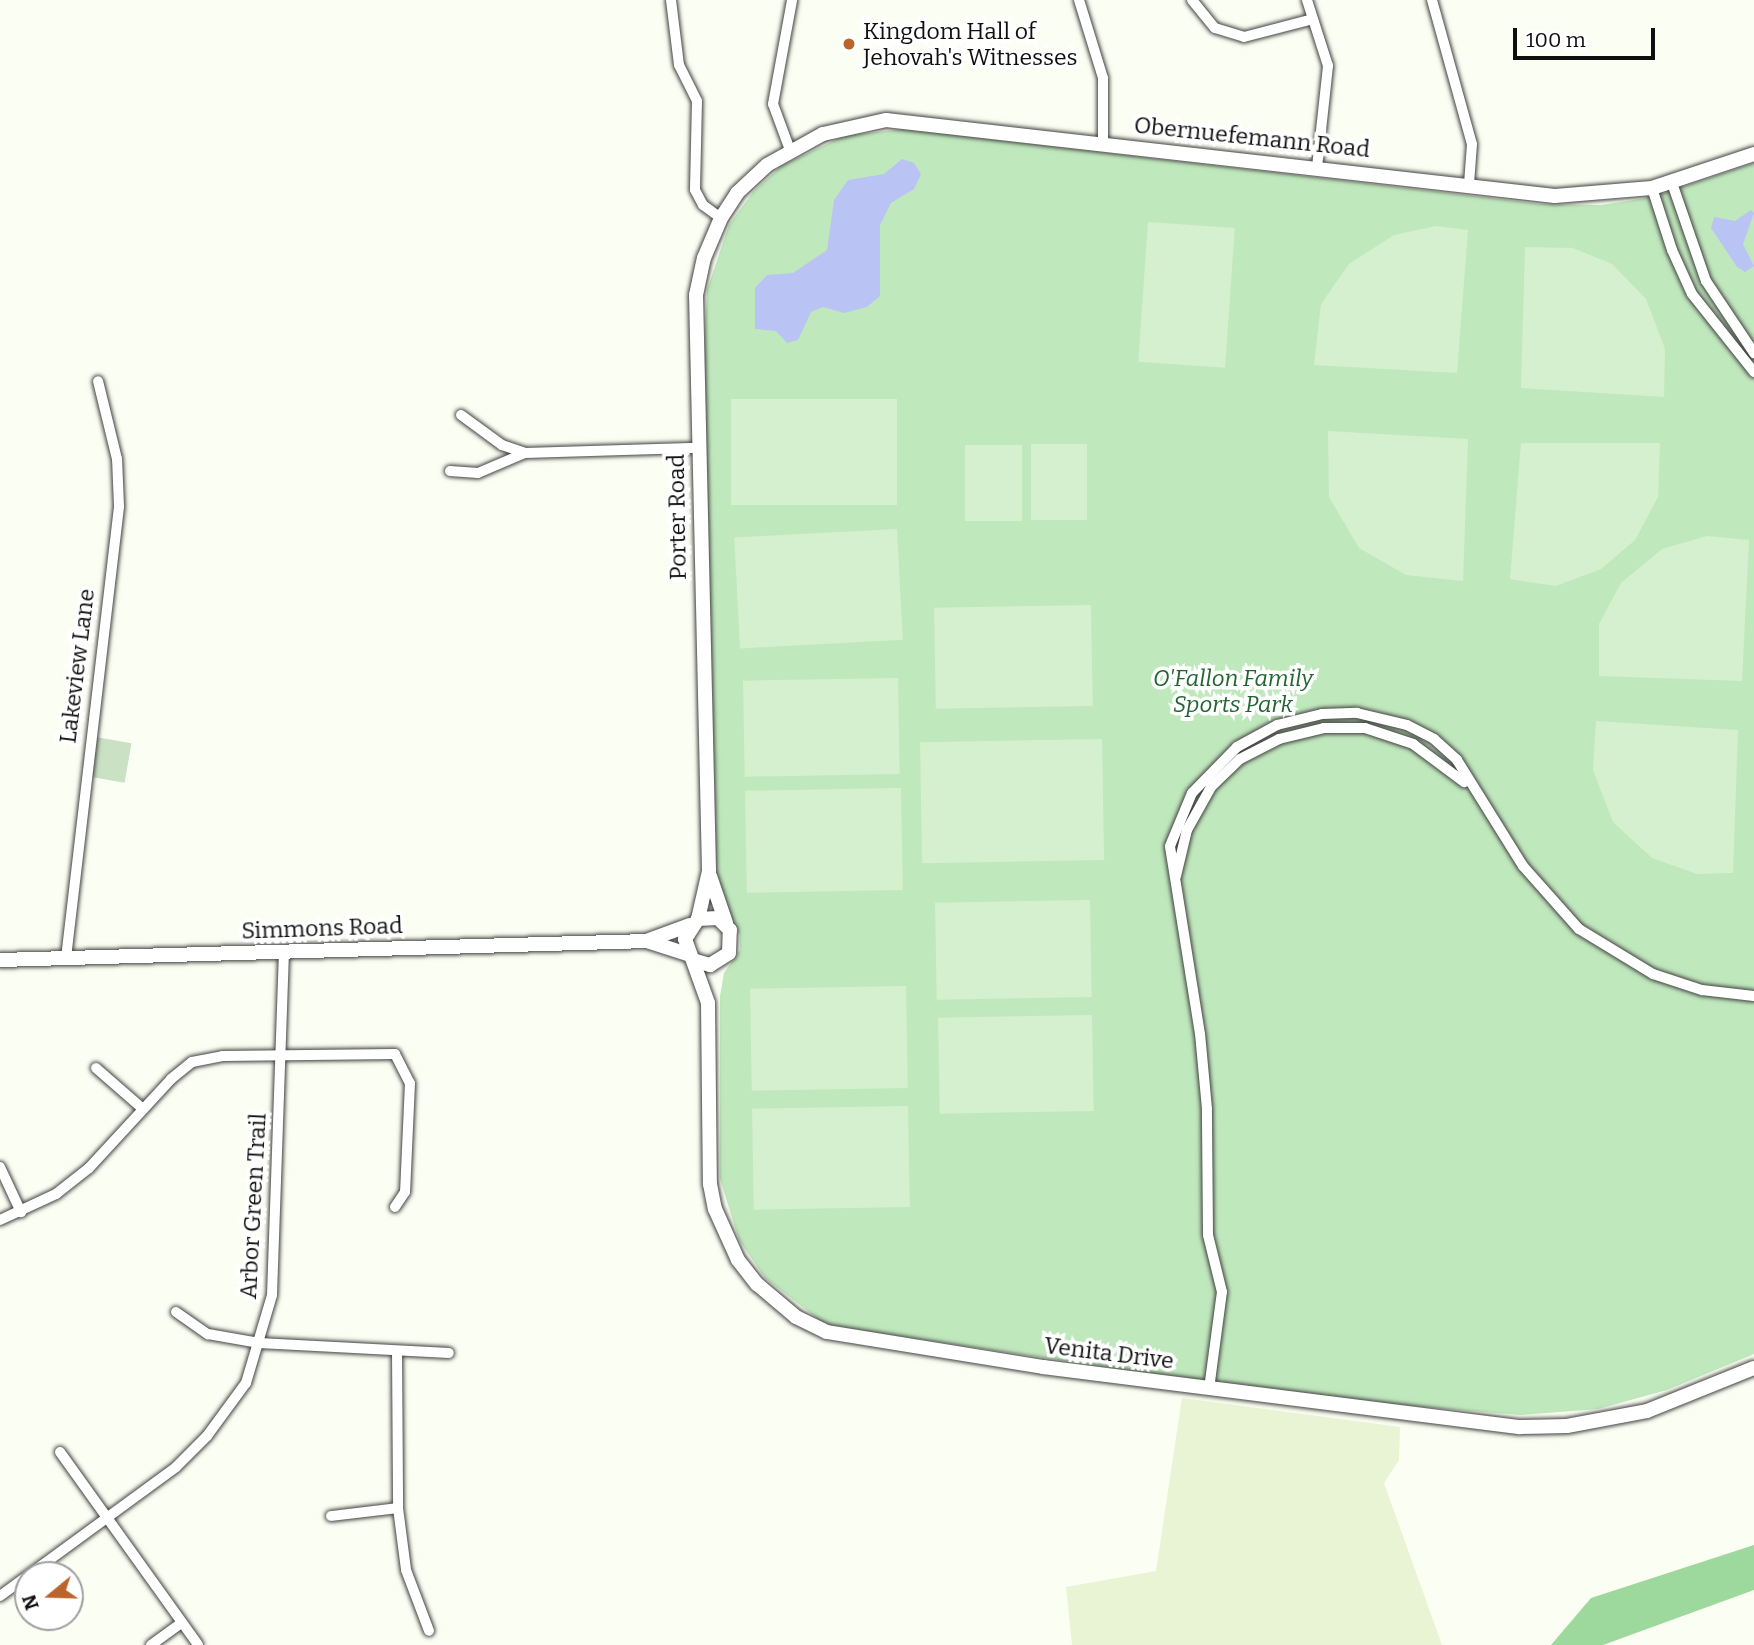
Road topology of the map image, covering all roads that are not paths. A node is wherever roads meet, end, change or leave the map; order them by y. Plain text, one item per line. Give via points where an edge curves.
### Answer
1 (671, 0) edge
2 (792, 0) edge
3 (1079, 0) edge
4 (1192, 0) edge
5 (1307, 0) edge
6 (1432, 0) edge
7 (1314, 19) junction
8 (1103, 143) junction
9 (790, 150) junction
10 (1754, 154) edge
11 (1317, 167) junction
12 (753, 177) joint
13 (1672, 183) junction
14 (1469, 184) junction
15 (1652, 188) junction
16 (721, 218) junction
17 (1754, 354) edge
18 (1754, 372) edge
19 (98, 380) dead end
20 (461, 415) dead end
21 (698, 448) junction
22 (525, 453) junction
23 (450, 471) dead end
24 (709, 872) junction
25 (694, 922) junction
26 (726, 923) junction
27 (646, 941) junction
28 (284, 953) junction
29 (66, 958) junction
30 (693, 958) junction
31 (0, 960) edge
32 (719, 962) junction
33 (1754, 996) edge
34 (708, 1003) junction
35 (282, 1054) junction
36 (96, 1068) dead end
37 (143, 1109) junction
38 (0, 1167) edge
39 (395, 1208) dead end
40 (21, 1212) junction
41 (0, 1220) edge
42 (176, 1312) dead end
43 (259, 1343) junction
44 (397, 1351) junction
45 (449, 1353) dead end
46 (1754, 1368) edge
47 (1209, 1389) junction
48 (60, 1452) dead end
49 (398, 1508) junction
50 (331, 1516) dead end
51 (105, 1521) junction
52 (0, 1596) edge
53 (181, 1623) junction
54 (429, 1631) dead end
55 (151, 1645) edge
56 (198, 1645) edge

1 - 16 street via 679,65 697,101 695,190 703,205
2 - 9 street via 773,104
3 - 8 street via 1103,78
4 - 7 street via 1215,28 1244,37
5 - 7 street
6 - 14 street via 1472,144
7 - 11 street via 1328,66
8 - 9 street, Obernuefemann Road via 886,120 855,124
8 - 11 street, Obernuefemann Road
9 - 12 street, Obernuefemann Road
10 - 13 street, Obernuefemann Road
11 - 14 street, Obernuefemann Road
12 - 16 street, Porter Road
13 - 15 street, Obernuefemann Road
13 - 17 street via 1706,281
14 - 15 street, Obernuefemann Road via 1555,196
15 - 18 street via 1692,294
16 - 21 street, Porter Road via 696,295
19 - 29 street, Lakeview Lane via 117,459 119,506
20 - 22 street via 502,445
21 - 22 street
21 - 24 street, Porter Road
22 - 23 street via 478,472
24 - 25 street, Porter Road
24 - 26 street, Porter Road
25 - 26 street via 711,916
25 - 27 street, Simmons Road
25 - 30 street via 685,939
26 - 32 street via 732,946
27 - 28 street, Simmons Road
27 - 30 street, Simmons Road
28 - 29 street, Simmons Road
28 - 35 street, Arbor Green Trail
29 - 31 street, Simmons Road
30 - 32 street
30 - 34 street, Venita Drive
32 - 34 street, Venita Drive
33 - 47 street via 1680,985 1602,947 1541,891 1474,793 1457,760 1434,739 1407,725 1357,713 1300,717 1248,740 1204,777 1183,810 1170,846 1202,1056 1208,1235 1222,1292
34 - 47 street, Venita Drive via 710,1184 715,1209 738,1260 775,1303 827,1332 859,1340
35 - 37 street via 192,1062
35 - 39 street via 395,1054 404,1065 410,1083 405,1192
35 - 43 street, Arbor Green Trail via 272,1295
36 - 37 street
37 - 40 street via 89,1168 56,1194
38 - 40 street
40 - 41 street
42 - 43 street via 208,1334
43 - 44 street
43 - 51 street, Arbor Green Trail via 246,1383 207,1436 176,1467
44 - 45 street
44 - 49 street
46 - 47 street, Venita Drive via 1647,1411 1567,1426 1494,1424
48 - 51 street
49 - 50 street
49 - 54 street via 406,1570
51 - 52 street, Arbor Green Trail
51 - 53 street
53 - 55 street
53 - 56 street

